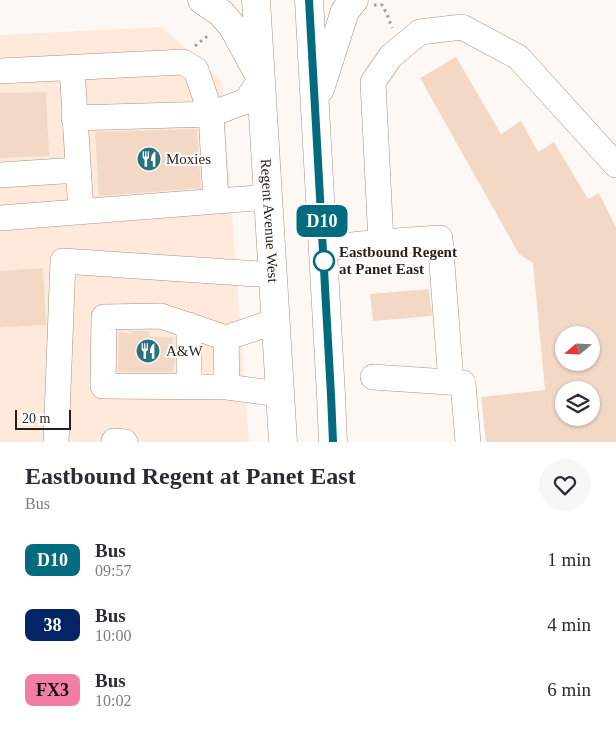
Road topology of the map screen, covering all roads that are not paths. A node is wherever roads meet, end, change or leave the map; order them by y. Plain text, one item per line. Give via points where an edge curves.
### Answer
1 (202, 0) edge
2 (256, 0) edge
3 (309, 0) edge
4 (363, 2) edge
5 (72, 68) junction
6 (0, 72) edge
7 (261, 79) junction
8 (315, 102) junction
9 (211, 114) junction
10 (74, 118) junction
11 (616, 165) edge
12 (78, 170) junction
13 (0, 175) edge
14 (268, 197) junction
15 (216, 201) junction
16 (81, 212) junction
17 (0, 218) edge
18 (381, 242) junction
19 (323, 248) junction
20 (273, 275) junction
21 (276, 321) junction
22 (189, 325) junction
23 (226, 338) junction
24 (373, 377) dead end
25 (451, 382) junction
26 (189, 387) junction
27 (227, 387) junction
28 (279, 394) junction
29 (56, 442) edge
30 (114, 442) edge
31 (125, 442) edge
32 (283, 442) edge
33 (333, 442) edge
34 (468, 442) edge

1 - 7 main road via 221,13 233,27
2 - 7 main road, Regent Avenue West
3 - 8 main road
4 - 8 main road via 345,11
5 - 6 lane
5 - 9 lane via 183,62 196,70
5 - 10 lane
7 - 9 lane via 246,101
7 - 14 main road, Regent Avenue West
8 - 19 main road
9 - 10 lane
9 - 15 lane
10 - 12 lane
11 - 18 lane via 518,57 462,27 420,32 391,56 373,82
12 - 13 lane
12 - 16 lane
14 - 15 lane
14 - 20 main road, Regent Avenue West
15 - 16 lane
16 - 17 lane
18 - 19 lane
18 - 25 lane via 440,238
19 - 33 main road
20 - 21 main road, Regent Avenue West
20 - 29 lane via 63,261
21 - 23 lane
21 - 28 main road, Regent Avenue West
22 - 23 lane
22 - 26 lane
22 - 26 lane via 161,316 104,317 103,386
23 - 27 lane
24 - 25 lane
25 - 34 lane via 463,383
26 - 27 lane
27 - 28 lane
28 - 32 main road, Regent Avenue West
30 - 31 lane

